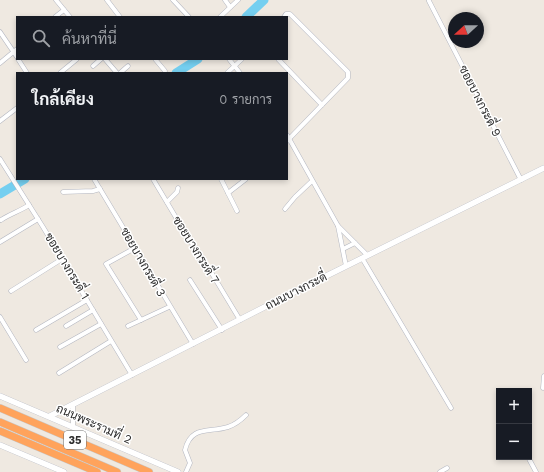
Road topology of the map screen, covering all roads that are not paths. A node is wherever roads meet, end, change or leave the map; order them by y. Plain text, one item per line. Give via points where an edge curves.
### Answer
1 (56, 0) edge
2 (107, 0) edge
3 (173, 0) edge
4 (225, 0) edge
5 (238, 0) edge
6 (429, 1) edge
7 (230, 7) junction
8 (64, 10) junction
9 (57, 16) edge
10 (69, 16) edge
11 (119, 16) edge
12 (188, 16) edge
13 (221, 16) edge
14 (285, 16) edge
15 (0, 32) edge
16 (15, 50) edge
17 (19, 60) edge
18 (76, 60) edge
19 (100, 60) edge
20 (106, 60) edge
21 (230, 60) edge
22 (241, 60) edge
23 (279, 60) edge
24 (156, 61) edge
25 (0, 62) edge
26 (94, 66) dead end
27 (128, 66) dead end
28 (235, 66) junction
29 (165, 71) dead end
30 (26, 72) edge
31 (61, 72) edge
32 (115, 72) edge
33 (121, 72) edge
34 (228, 72) edge
35 (239, 72) edge
36 (322, 105) junction
37 (16, 109) edge
38 (0, 121) edge
39 (288, 138) edge
40 (0, 159) edge
41 (544, 168) edge
42 (95, 180) edge
43 (154, 180) edge
44 (222, 180) edge
45 (245, 180) edge
46 (520, 180) junction
47 (312, 181) junction
48 (178, 188) dead end
49 (100, 189) junction
50 (62, 192) dead end
51 (228, 193) junction
52 (167, 202) junction
53 (29, 205) junction
54 (285, 209) dead end
55 (237, 212) dead end
56 (1, 220) dead end
57 (38, 220) junction
58 (338, 226) junction
59 (0, 242) edge
60 (355, 243) junction
61 (135, 248) junction
62 (343, 249) junction
63 (368, 255) junction
64 (362, 258) junction
65 (62, 259) junction
66 (103, 259) dead end
67 (106, 264) junction
68 (346, 266) junction
69 (190, 280) dead end
70 (11, 291) dead end
71 (87, 300) junction
72 (169, 307) junction
73 (93, 310) junction
74 (0, 318) edge
75 (141, 320) junction
76 (240, 320) junction
77 (101, 324) junction
78 (66, 326) dead end
79 (128, 326) dead end
80 (36, 330) dead end
81 (222, 330) junction
82 (111, 341) junction
83 (193, 344) junction
84 (60, 348) dead end
85 (26, 360) dead end
86 (59, 373) dead end
87 (132, 375) junction
88 (544, 376) edge
89 (543, 388) dead end
90 (0, 396) edge
91 (73, 405) junction
92 (0, 408) edge
93 (451, 408) dead end
94 (0, 412) edge
95 (246, 415) dead end
96 (50, 416) junction
97 (0, 422) edge
98 (73, 427) junction
99 (0, 431) edge
100 (0, 445) edge
101 (530, 460) edge
102 (447, 468) dead end
103 (58, 471) edge
104 (64, 472) edge
105 (98, 472) edge
106 (118, 472) edge
107 (143, 472) edge
108 (149, 472) edge
109 (178, 472) edge
110 (186, 472) edge
111 (440, 472) edge
112 (536, 472) edge

1 - 8 street
2 - 11 street
3 - 12 street
4 - 7 street
5 - 7 street
6 - 46 street, ซอยบางกระดี่ 9
7 - 13 street
8 - 9 street
8 - 10 street
14 - 36 street via 290,14 348,72 348,78
15 - 16 street
16 - 25 street
17 - 30 street
18 - 31 street
19 - 26 street
20 - 32 street
21 - 28 street
22 - 28 street
23 - 36 street
24 - 29 street
27 - 33 street
28 - 34 street
28 - 35 street
36 - 39 street
37 - 38 street
39 - 47 street
40 - 53 street, ซอยบางกระดี่ 1
41 - 46 street, ถนนบางกระดี่
42 - 49 street, ซอยบางกระดี่ 3
43 - 52 street, ซอยบางกระดี่ 7
44 - 51 street
45 - 51 street
46 - 63 street, ถนนบางกระดี่
47 - 54 street
47 - 58 street
48 - 52 street
49 - 50 street
49 - 61 street, ซอยบางกระดี่ 3
51 - 55 street
52 - 76 street, ซอยบางกระดี่ 7
53 - 56 street
53 - 57 street, ซอยบางกระดี่ 1
57 - 59 street
57 - 65 street, ซอยบางกระดี่ 1
58 - 60 street
58 - 62 street
60 - 62 street
60 - 63 street
61 - 67 street
61 - 72 street, ซอยบางกระดี่ 3
62 - 68 street
63 - 64 street, ถนนบางกระดี่
64 - 68 street, ถนนบางกระดี่
64 - 93 street
65 - 70 street
65 - 71 street, ซอยบางกระดี่ 1
66 - 67 street
67 - 75 street
68 - 76 street, ถนนบางกระดี่
69 - 81 street
71 - 73 street, ซอยบางกระดี่ 1
71 - 80 street
72 - 75 street
72 - 83 street, ซอยบางกระดี่ 3
73 - 77 street, ซอยบางกระดี่ 1
73 - 78 street
74 - 85 street
75 - 79 street
76 - 81 street, ถนนบางกระดี่
77 - 82 street, ซอยบางกระดี่ 1
77 - 84 street
81 - 83 street, ถนนบางกระดี่
82 - 86 street
82 - 87 street, ซอยบางกระดี่ 1
83 - 87 street, ถนนบางกระดี่
87 - 91 street, ถนนบางกระดี่
88 - 89 street
90 - 96 street, ถนนพระรามที่ 2 / 35
91 - 96 street, ถนนบางกระดี่
91 - 98 street
92 - 108 highway, ถนนพระรามที่ 2 / 35
94 - 107 highway
95 - 110 street via 228,427 198,431 191,437 185,450 190,463
96 - 98 street, ถนนพระรามที่ 2 / 35
97 - 106 highway
98 - 109 street, ถนนพระรามที่ 2 / 35
99 - 105 highway, 35
100 - 103 street
101 - 112 street
102 - 111 street
103 - 104 street

